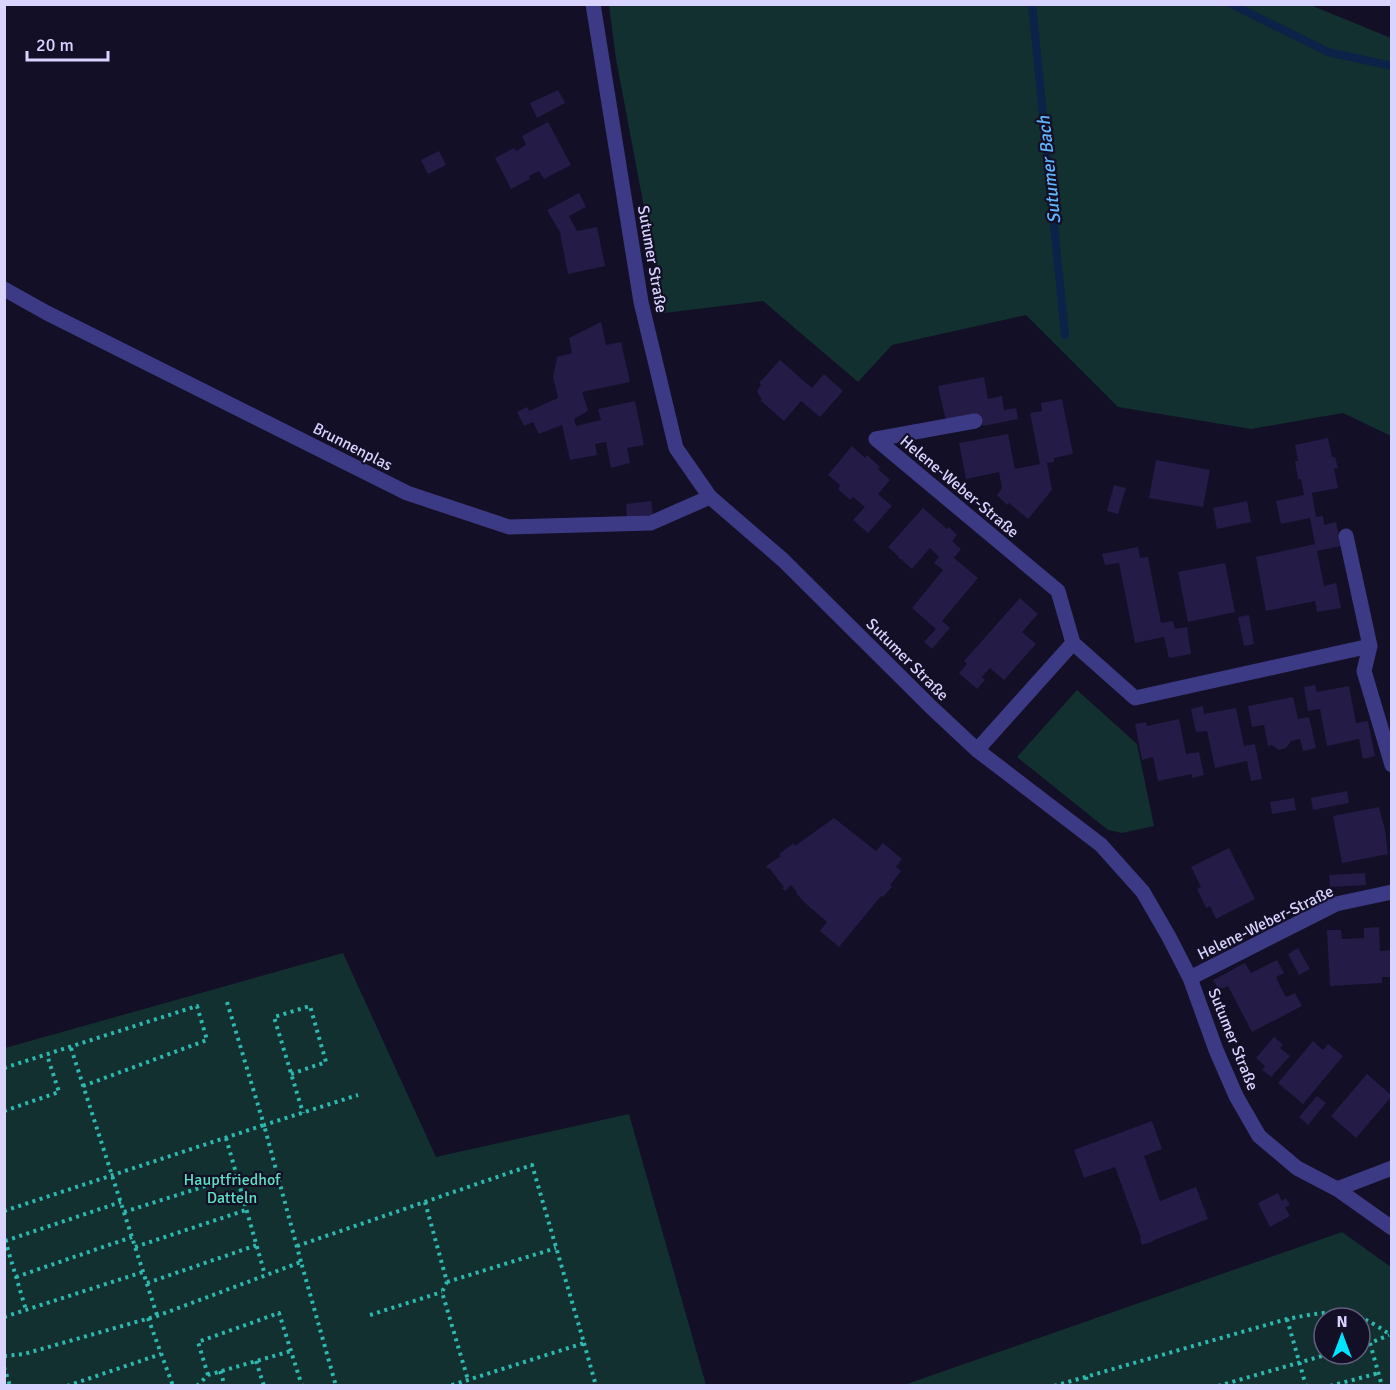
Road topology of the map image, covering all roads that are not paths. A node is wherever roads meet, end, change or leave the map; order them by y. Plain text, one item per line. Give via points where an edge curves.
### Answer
1 (593, 4) edge
2 (4, 289) edge
3 (975, 422) dead end
4 (710, 497) junction
5 (1346, 536) dead end
6 (1073, 643) junction
7 (1370, 646) junction
8 (977, 750) junction
9 (1392, 765) edge
10 (1392, 892) edge
11 (1190, 978) junction
12 (1392, 1168) edge
13 (1337, 1189) junction
14 (1392, 1228) edge

1 - 4 street, Sutumer Straße via 641,302 676,448
2 - 4 street, Brunnenplas via 407,494 509,527 651,523
3 - 6 street, Helene-Weber-Straße via 876,439 1058,591
4 - 8 street, Sutumer Straße via 783,560
5 - 7 street
6 - 7 street via 1135,698
6 - 8 street
7 - 9 street via 1364,671
8 - 11 street, Sutumer Straße via 1101,845 1143,892
10 - 11 street, Helene-Weber-Straße via 1336,904
11 - 13 street, Sutumer Straße via 1236,1096 1259,1136 1297,1168
12 - 13 street
13 - 14 street, Sutumer Straße

